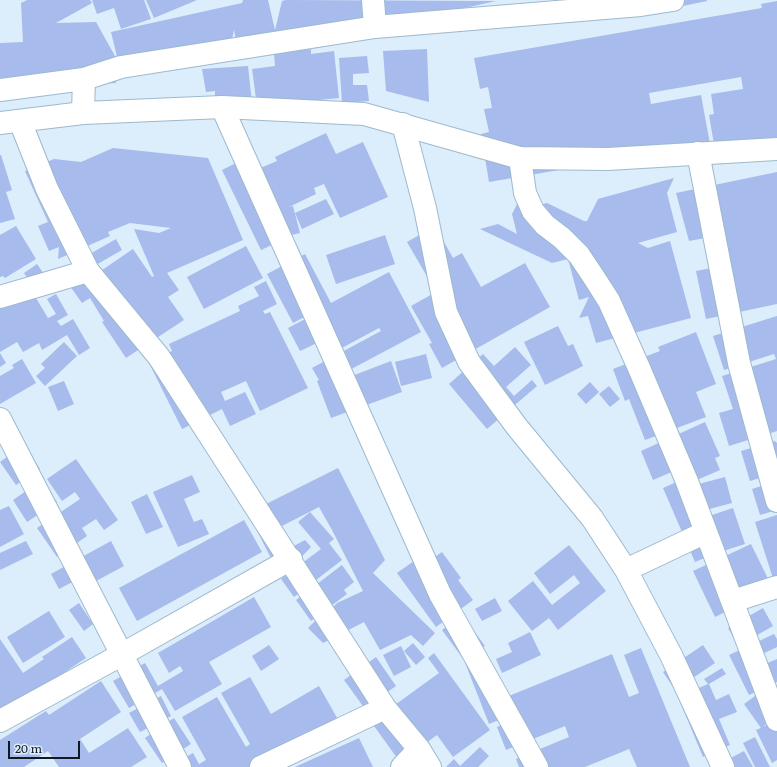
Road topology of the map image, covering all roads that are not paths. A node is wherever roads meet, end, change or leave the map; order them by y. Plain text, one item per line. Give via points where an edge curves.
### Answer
1 (373, 0) edge
2 (673, 0) edge
3 (375, 27) junction
4 (84, 79) junction
5 (0, 90) edge
6 (222, 107) junction
7 (83, 113) junction
8 (10, 122) edge
9 (403, 124) junction
10 (777, 149) edge
11 (698, 153) junction
12 (520, 158) junction
13 (88, 271) junction
14 (0, 297) edge
15 (0, 419) edge
16 (777, 501) edge
17 (706, 532) junction
18 (291, 559) junction
19 (626, 570) junction
20 (777, 587) edge
21 (732, 602) junction
22 (121, 655) junction
23 (385, 708) junction
24 (777, 720) edge
25 (0, 721) edge
26 (425, 758) edge
27 (180, 767) edge
28 (261, 767) edge
29 (402, 767) edge
30 (537, 767) edge
31 (723, 767) edge

1 - 3 street
2 - 3 street via 641,5
3 - 4 street via 121,68
4 - 5 street
4 - 7 street
6 - 7 street
6 - 9 street via 364,114
6 - 30 street via 440,594
7 - 8 street
8 - 13 street
9 - 12 street
9 - 19 street via 425,208 446,312 469,362 516,427 592,518
10 - 11 street
11 - 12 street via 608,159
11 - 16 street via 739,364
12 - 17 street via 525,194 533,211 545,226 579,255 608,301 654,402
13 - 14 street
13 - 18 street via 159,357
15 - 22 street
17 - 19 street
17 - 21 street
18 - 22 street
18 - 23 street
19 - 31 street via 671,655
20 - 21 street
21 - 24 street
22 - 25 street
22 - 27 street
23 - 26 street
23 - 28 street
26 - 29 street

